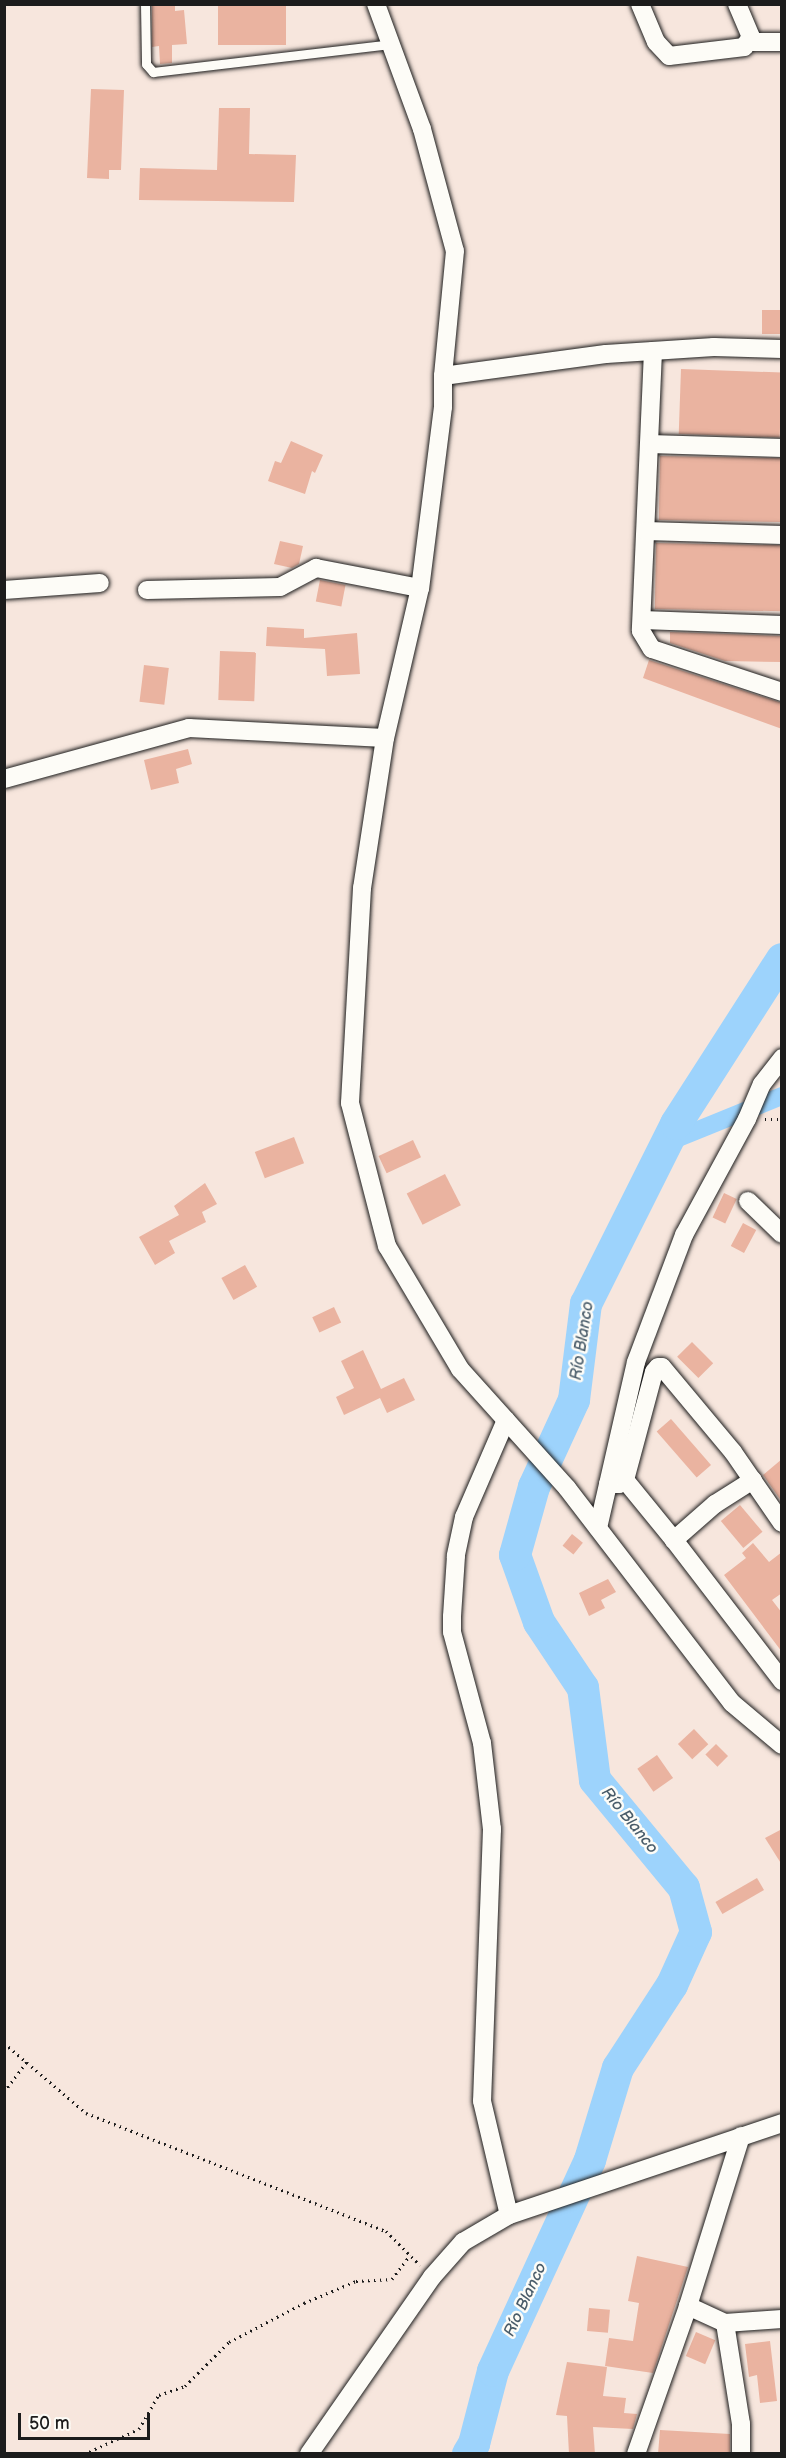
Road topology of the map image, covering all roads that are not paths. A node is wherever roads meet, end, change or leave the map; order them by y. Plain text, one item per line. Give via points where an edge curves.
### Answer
1 (146, 4) edge
2 (376, 4) edge
3 (640, 4) edge
4 (737, 4) edge
5 (750, 42) junction
6 (782, 42) edge
7 (390, 44) junction
8 (782, 349) edge
9 (653, 351) junction
10 (443, 376) junction
11 (650, 444) junction
12 (782, 448) edge
13 (646, 531) junction
14 (782, 535) edge
15 (100, 583) dead end
16 (420, 588) junction
17 (4, 590) edge
18 (147, 590) dead end
19 (642, 620) junction
20 (782, 625) edge
21 (782, 692) edge
22 (385, 738) junction
23 (4, 779) edge
24 (782, 1058) edge
25 (748, 1201) dead end
26 (782, 1234) edge
27 (512, 1427) junction
28 (753, 1480) junction
29 (616, 1482) junction
30 (782, 1523) edge
31 (598, 1528) junction
32 (674, 1540) junction
33 (782, 1681) edge
34 (782, 1745) edge
35 (782, 2123) edge
36 (741, 2136) junction
37 (509, 2215) junction
38 (688, 2306) junction
39 (782, 2319) edge
40 (725, 2324) junction
41 (309, 2454) edge
42 (636, 2454) edge
43 (741, 2454) edge

1 - 7 lane via 147,64 153,72
2 - 7 street
3 - 5 street via 656,42 669,56 744,47
4 - 5 street
5 - 6 street
7 - 10 street via 422,129 455,251
8 - 9 street via 714,347
9 - 10 street
9 - 11 street
10 - 16 street via 443,407
11 - 12 street
11 - 13 street
13 - 14 street
13 - 19 street
15 - 17 street
16 - 18 street via 316,568 280,587
16 - 22 street
19 - 20 street
19 - 21 street via 641,631 652,649
22 - 23 street via 189,728
22 - 27 street via 362,888 350,1103 387,1246 460,1369
24 - 29 street via 762,1084 684,1235 666,1280 636,1362
25 - 26 street
27 - 31 street
27 - 37 street via 464,1517 456,1556 452,1617 452,1632 482,1743 492,1829 482,2101
28 - 29 street via 662,1367 658,1367
28 - 30 street
28 - 32 street via 716,1504
29 - 31 street
29 - 32 street
31 - 34 street via 732,1703
32 - 33 street
35 - 36 street
36 - 37 street
36 - 38 street
37 - 41 street via 463,2242 432,2277
38 - 40 street
38 - 42 street
39 - 40 street
40 - 43 street via 741,2424

